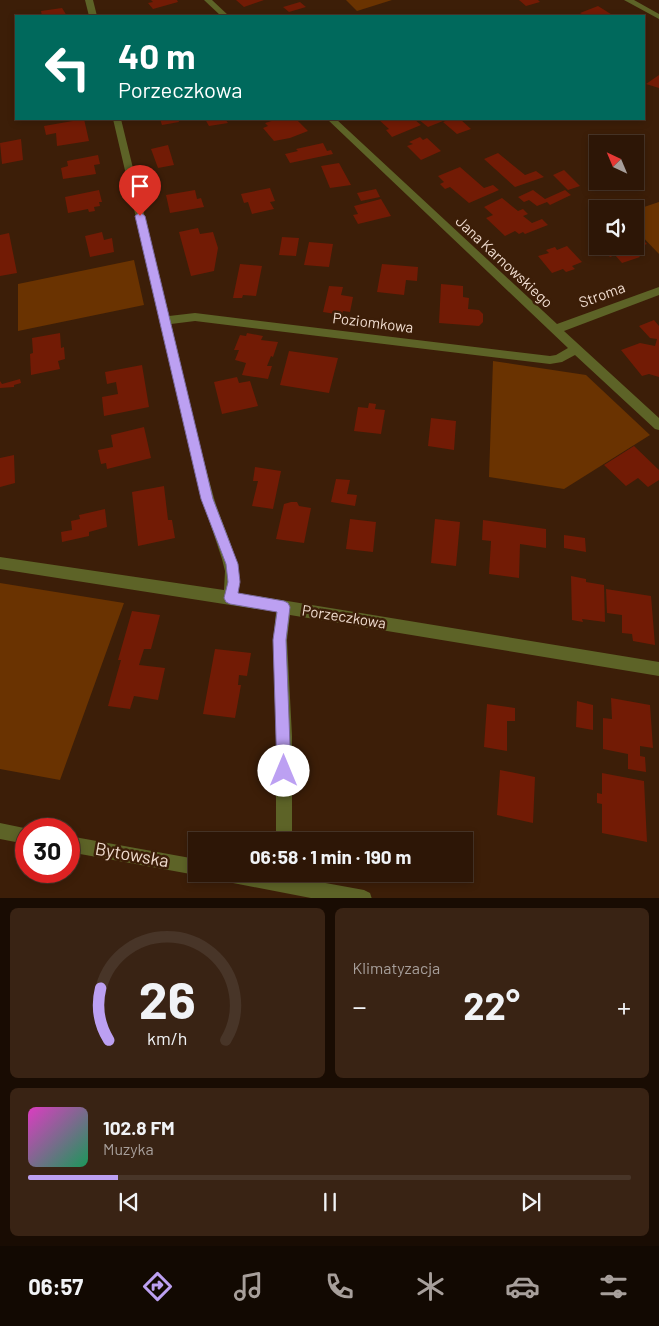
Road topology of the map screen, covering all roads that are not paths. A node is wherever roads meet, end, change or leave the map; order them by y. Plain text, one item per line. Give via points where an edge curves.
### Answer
1 (89, 0) edge
2 (208, 0) edge
3 (628, 0) edge
4 (93, 15) edge
5 (224, 15) edge
6 (659, 17) edge
7 (117, 120) edge
8 (332, 120) edge
9 (659, 291) edge
10 (165, 320) junction
11 (555, 330) junction
12 (576, 349) junction
13 (659, 425) edge
14 (0, 563) edge
15 (230, 598) junction
16 (284, 607) junction
17 (659, 669) edge
18 (0, 831) edge
19 (284, 832) edge
20 (15, 834) edge
21 (80, 846) edge
22 (188, 866) edge
23 (283, 882) edge
24 (300, 893) edge
25 (364, 898) edge

1 - 4 street
2 - 5 street
3 - 6 street
7 - 10 street
8 - 11 street, Jana Karnowskiego
9 - 11 street, Stroma
10 - 12 street, Poziomkowa via 195,317 550,360
10 - 15 street via 207,499 232,564 234,582
11 - 12 street, Jana Karnowskiego
12 - 13 street, Jana Karnowskiego
14 - 15 street, Porzeczkowa
15 - 16 street, Porzeczkowa
16 - 17 street, Porzeczkowa
16 - 19 street via 280,640
18 - 20 street
21 - 22 street, Bytowska
23 - 24 street
24 - 25 street

